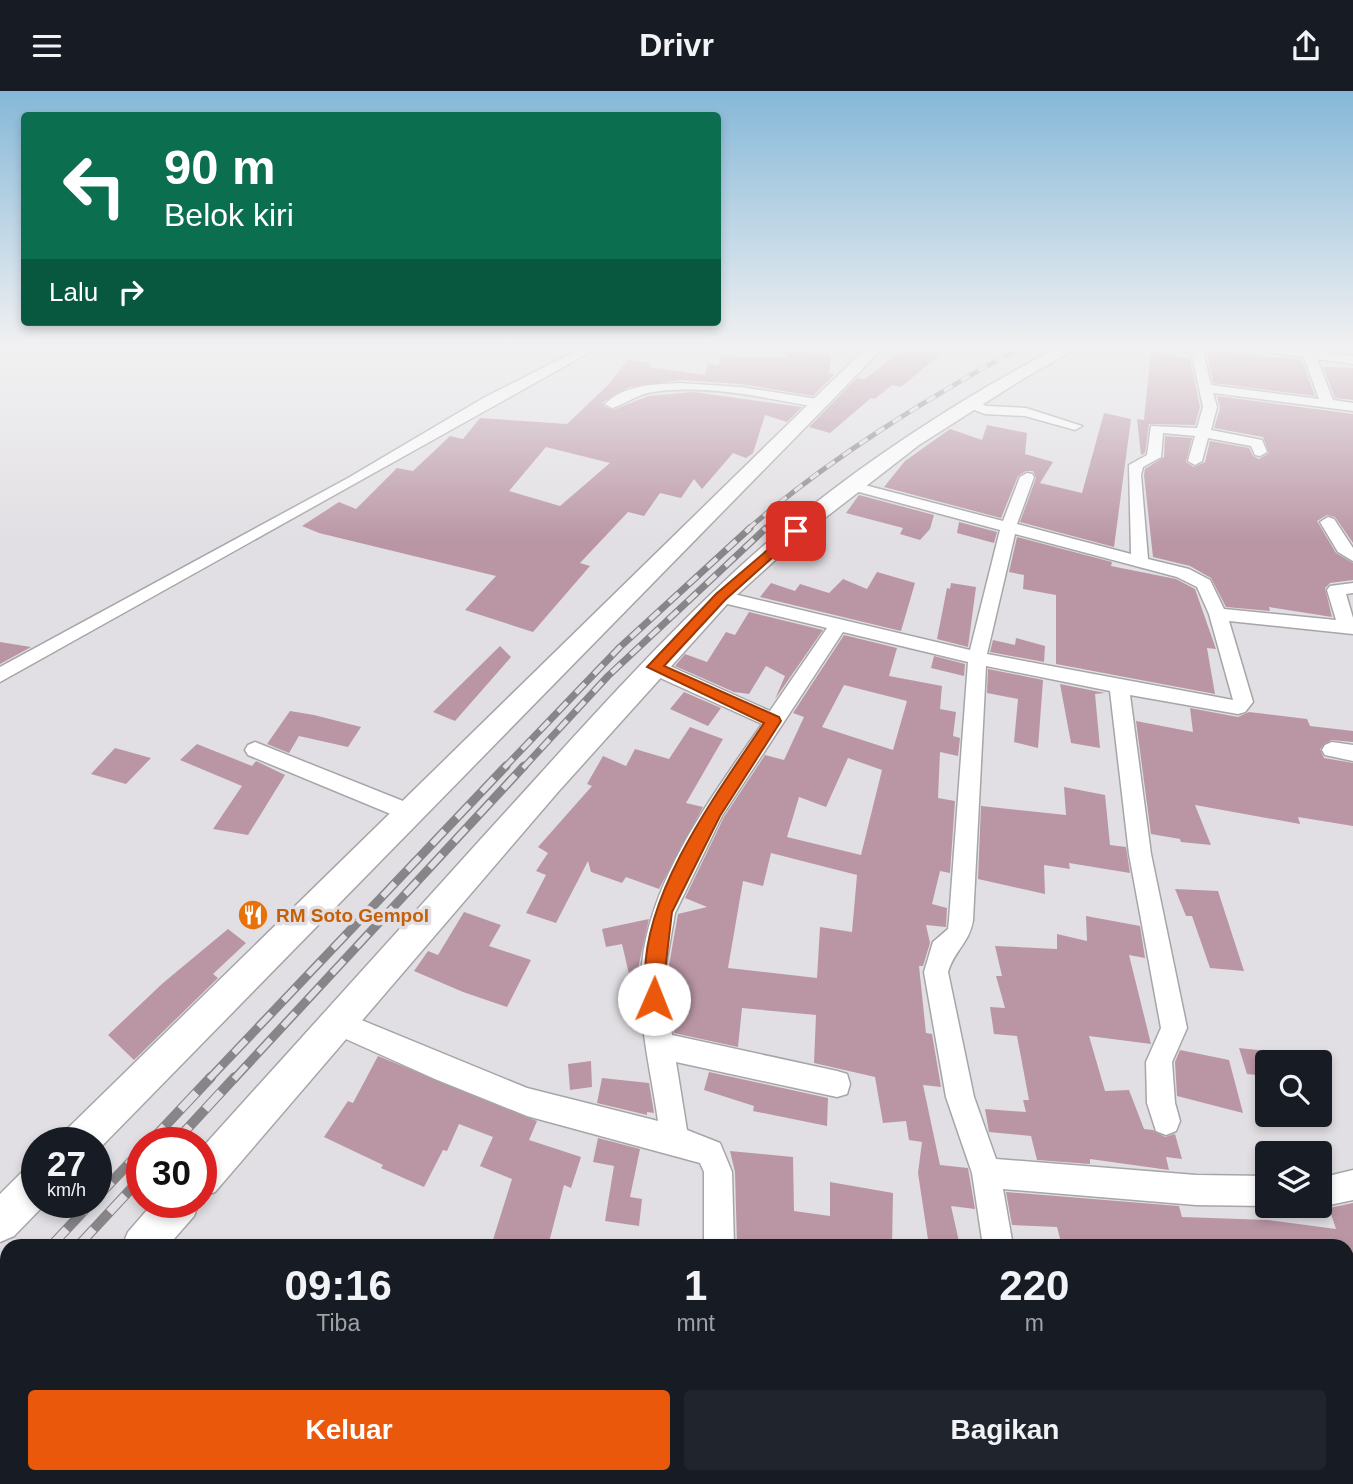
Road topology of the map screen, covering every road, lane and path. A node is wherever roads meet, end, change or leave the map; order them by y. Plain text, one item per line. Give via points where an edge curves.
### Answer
1 (471, 411) edge
2 (810, 411) edge
3 (958, 411) edge
4 (1006, 411) edge
5 (1209, 411) edge
6 (1075, 426) dead end
7 (1201, 433) junction
8 (1260, 452) dead end
9 (1195, 461) dead end
10 (1027, 477) dead end
11 (853, 486) junction
12 (1328, 522) dead end
13 (1008, 528) junction
14 (1353, 556) edge
15 (1140, 561) junction
16 (1353, 588) edge
17 (720, 597) junction
18 (1218, 614) junction
19 (837, 627) junction
20 (1350, 628) edge
21 (977, 658) junction
22 (654, 667) junction
23 (0, 675) edge
24 (1119, 686) junction
25 (773, 721) junction
26 (255, 750) dead end
27 (1332, 750) dead end
28 (1353, 753) edge
29 (410, 813) junction
30 (337, 1022) junction
31 (658, 1045) junction
32 (837, 1084) dead end
33 (1166, 1121) dead end
34 (95, 1127) edge
35 (674, 1137) junction
36 (217, 1160) edge
37 (986, 1173) junction
38 (1353, 1185) edge
39 (1332, 1189) edge
40 (1255, 1191) edge
41 (21, 1201) edge
42 (166, 1218) edge
43 (0, 1222) edge
44 (148, 1239) edge
45 (719, 1239) edge
46 (997, 1239) edge

1 - 23 street
2 - 29 main road
3 - 11 main road
4 - 6 street
5 - 7 street
7 - 8 street via 1251,440
7 - 9 street
7 - 15 street via 1156,429 1154,457 1136,465
10 - 13 street
11 - 13 street
11 - 17 main road
12 - 14 street
13 - 15 street
13 - 21 street
15 - 18 street via 1198,579
16 - 20 street via 1336,590
17 - 19 street
17 - 22 main road
18 - 20 street
18 - 24 street via 1243,702 1238,707
19 - 21 street
19 - 25 street
21 - 24 street
21 - 37 street via 961,920 959,934 942,950 936,972 960,1097
22 - 25 street
22 - 30 main road
24 - 33 street via 1140,854 1174,1028 1159,1062
25 - 31 street via 714,811 663,912 654,965
26 - 29 street
27 - 28 street
29 - 34 main road
30 - 35 street via 478,1084 556,1112
30 - 36 main road
31 - 32 street
31 - 35 street
35 - 45 street via 710,1153 715,1161
37 - 40 street
37 - 46 street
38 - 39 street
41 - 43 main road
42 - 44 main road

